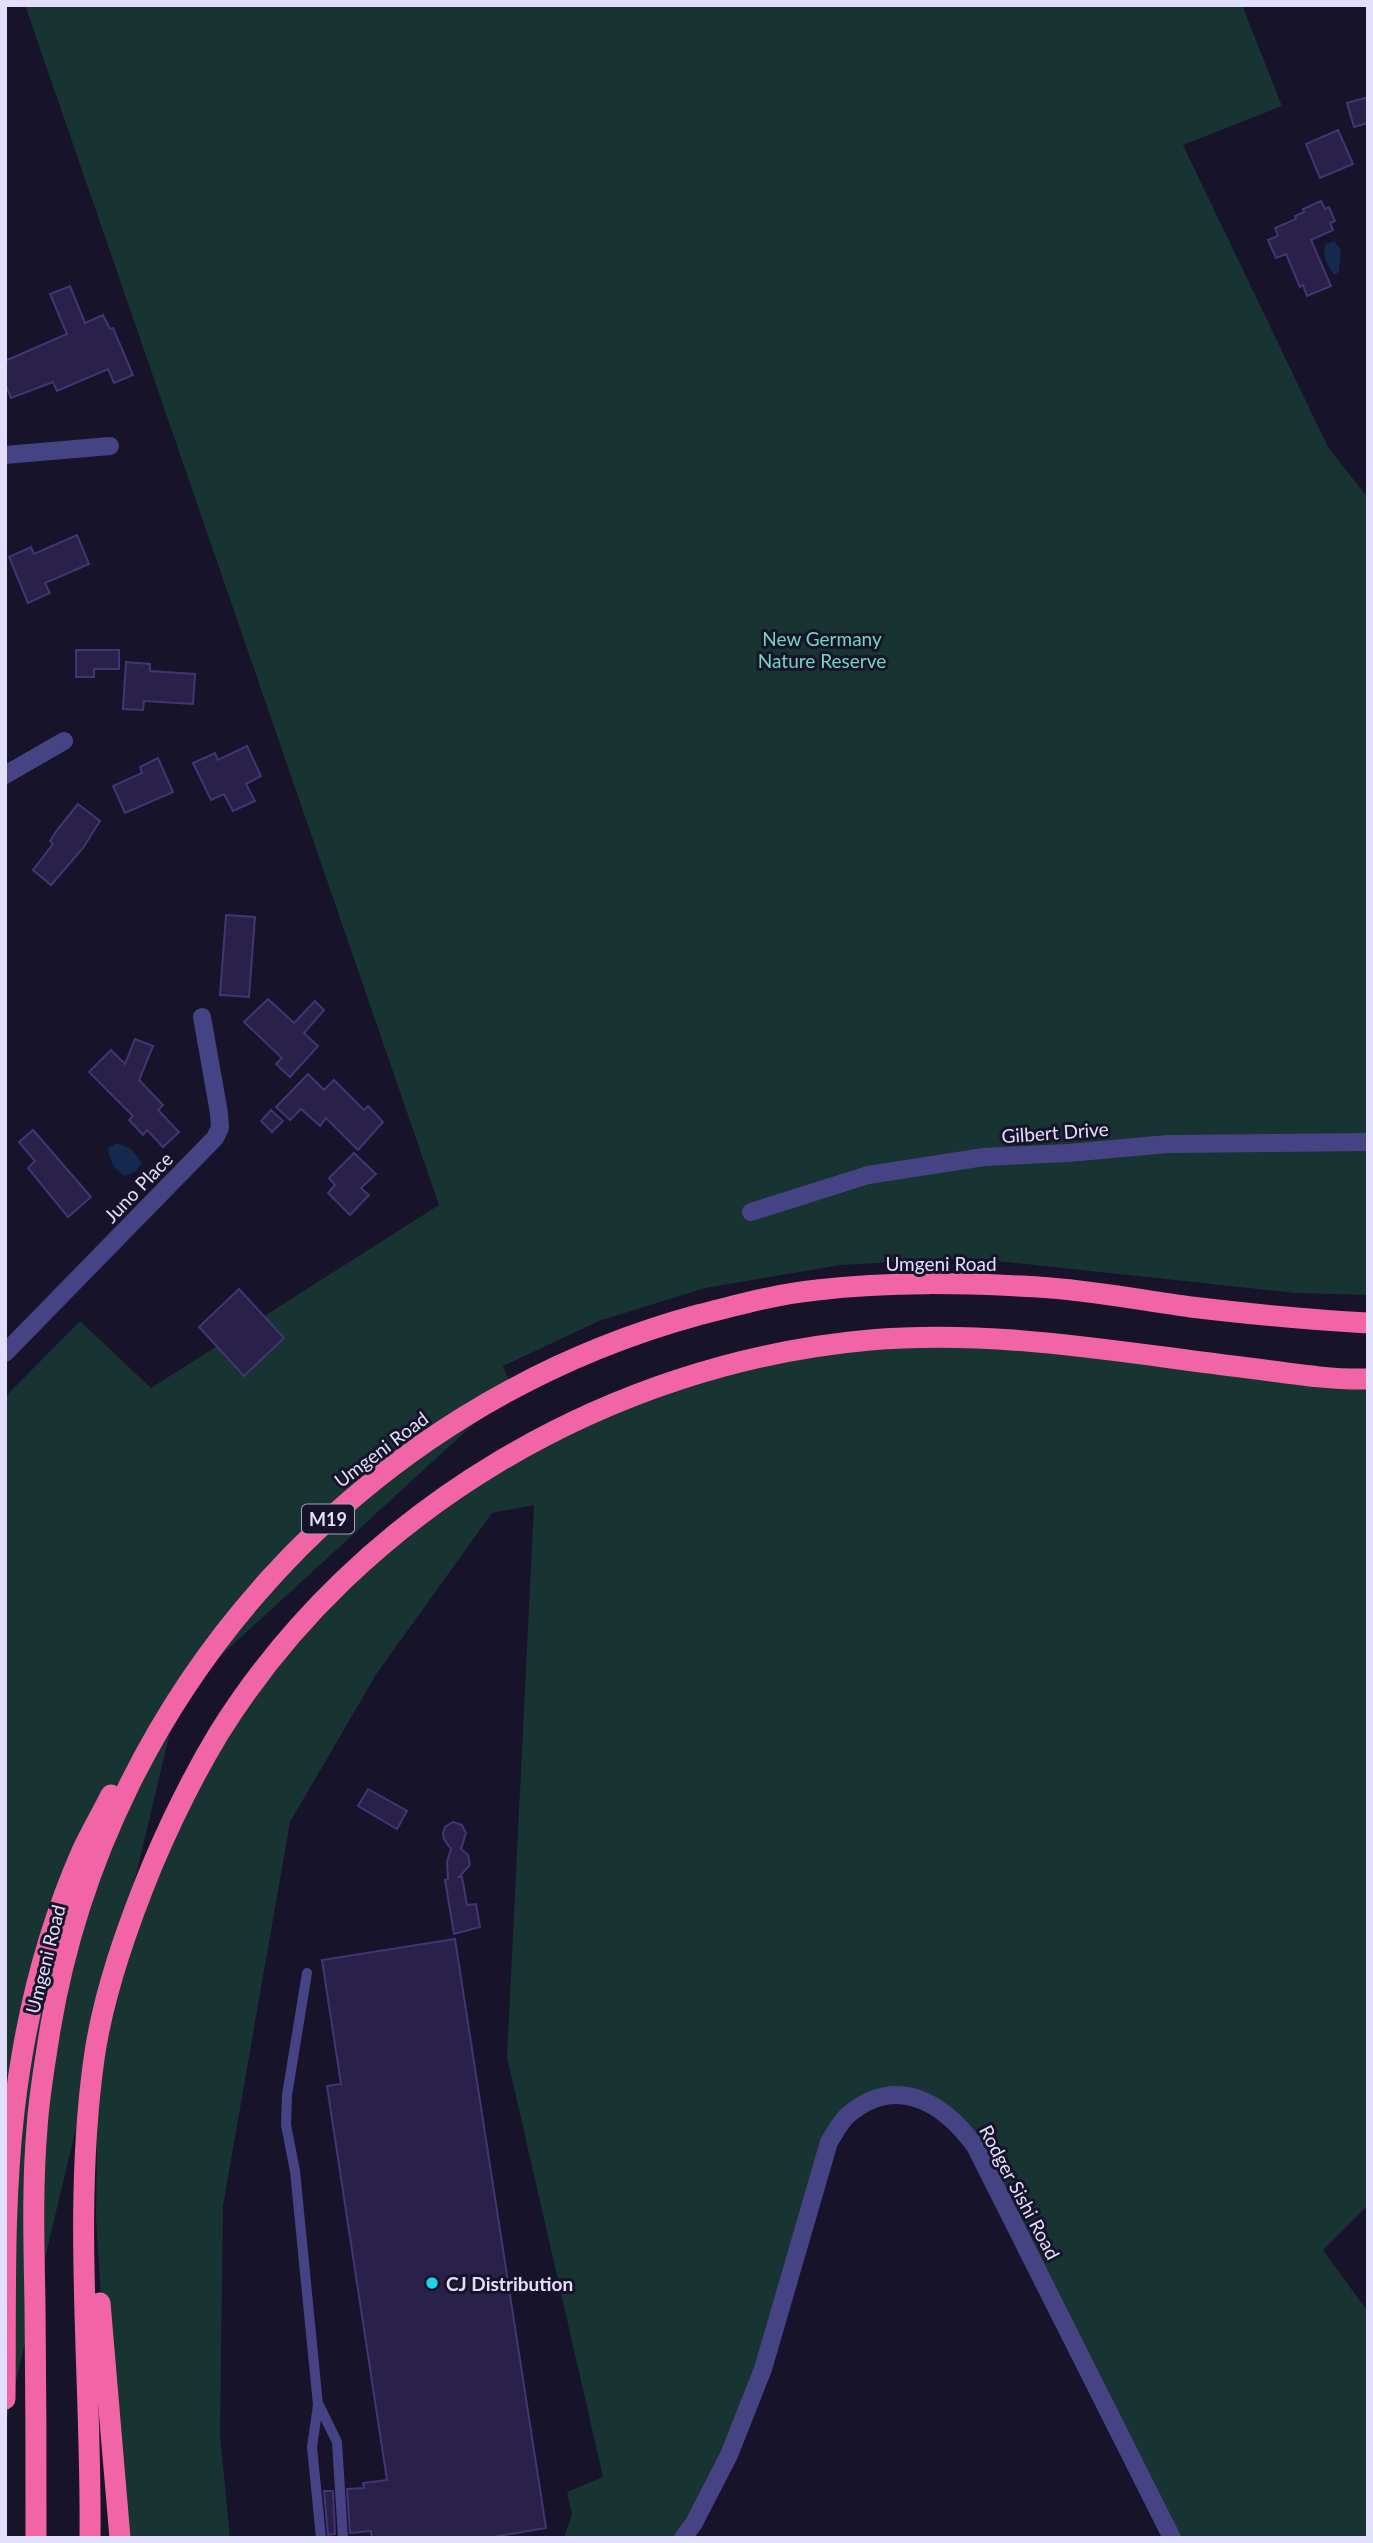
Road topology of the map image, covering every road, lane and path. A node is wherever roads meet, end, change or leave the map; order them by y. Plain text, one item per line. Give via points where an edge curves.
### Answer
1 (110, 446) dead end
2 (5, 455) edge
3 (64, 741) dead end
4 (5, 775) edge
5 (202, 1017) dead end
6 (1368, 1142) edge
7 (751, 1212) dead end
8 (1368, 1323) edge
9 (5, 1353) edge
10 (1368, 1379) edge
11 (179, 1694) junction
12 (307, 1973) dead end
13 (94, 2056) junction
14 (5, 2399) edge
15 (318, 2404) junction
16 (36, 2538) edge
17 (90, 2538) edge
18 (120, 2538) edge
19 (321, 2538) edge
20 (343, 2538) edge
21 (683, 2538) edge
22 (1172, 2538) edge

1 - 2 street
3 - 4 street
5 - 9 street, Juno Place via 219,1113 215,1138
6 - 7 street, Gilbert Drive via 1168,1144 984,1157 868,1175
8 - 11 highway, Umgeni Road / M19 via 1270,1316 1042,1287 895,1284 813,1290 657,1326 573,1358 512,1389 367,1486 290,1556 233,1620
10 - 13 highway, M19 via 1021,1340 941,1336 869,1340 789,1351 688,1376 641,1392 532,1442 476,1476 377,1550 273,1658 220,1732 171,1820 140,1896 114,1971
11 - 14 highway via 115,1787 82,1851 37,1984 13,2115 6,2234
11 - 16 highway, Umgeni Road / M19 via 131,1780 99,1856 70,1937 51,2026 37,2126 34,2210
12 - 15 lane via 286,2125 295,2171
13 - 17 highway, M19 via 86,2174
13 - 18 highway via 94,2219
15 - 19 lane via 312,2447
15 - 20 lane via 337,2442
21 - 22 street, Rodger Sishi Road via 729,2455 763,2369 829,2142 846,2117 865,2104 909,2095 950,2116 975,2146

